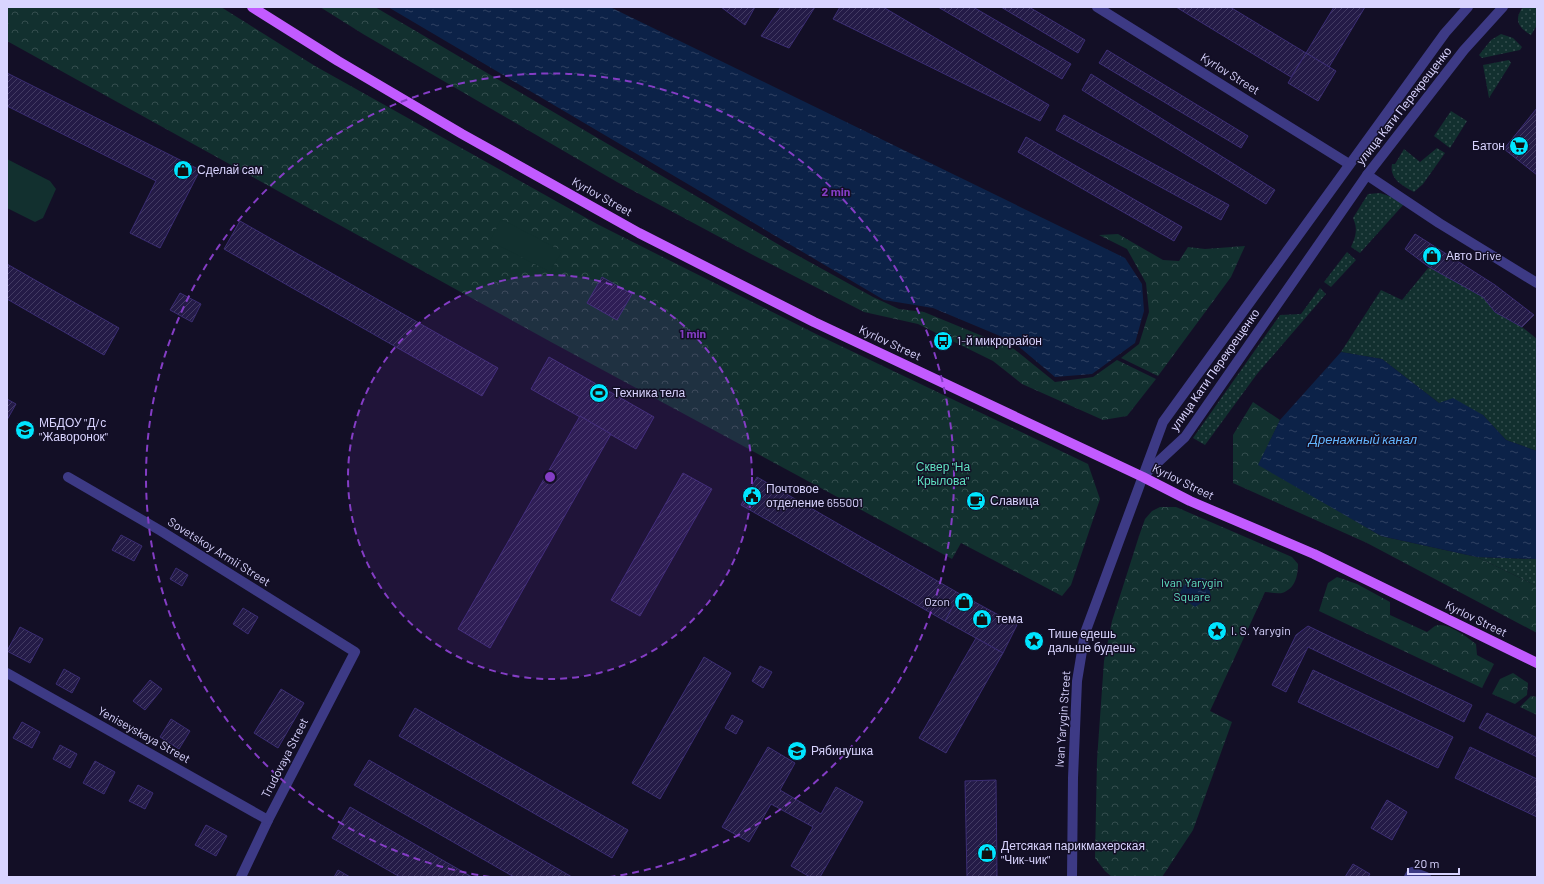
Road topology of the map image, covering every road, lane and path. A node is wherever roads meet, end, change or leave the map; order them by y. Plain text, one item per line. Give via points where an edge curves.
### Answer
1 (252, 7) edge
2 (1097, 7) edge
3 (1468, 7) edge
4 (1503, 7) edge
5 (1349, 164) junction
6 (1367, 174) junction
7 (1537, 283) edge
8 (68, 477) dead end
9 (1143, 477) junction
10 (355, 652) joint
11 (1537, 663) edge
12 (7, 673) edge
13 (268, 820) junction
14 (241, 877) edge
15 (1072, 877) edge
16 (1409, 877) edge
17 (1426, 877) edge

1 - 9 main road, Kyrlov Street via 455,130 639,233 814,322
2 - 5 street, Kyrlov Street
3 - 5 street, улица Кати Перекрещенко via 1445,33
4 - 6 street, улица Кати Перекрещенко via 1464,50
5 - 9 street, улица Кати Перекрещенко via 1163,422
6 - 7 street
6 - 9 street, улица Кати Перекрещенко via 1185,437
8 - 10 street, Sovetskoy Armii Street via 161,531
9 - 11 main road, Kyrlov Street via 1190,502 1314,554
9 - 15 street, Ivan Yarygin Street via 1085,633 1077,681
10 - 13 street, Trudovaya Street
12 - 13 street, Yeniseyskaya Street
13 - 14 street, Trudovaya Street
16 - 17 street via 1412,872

